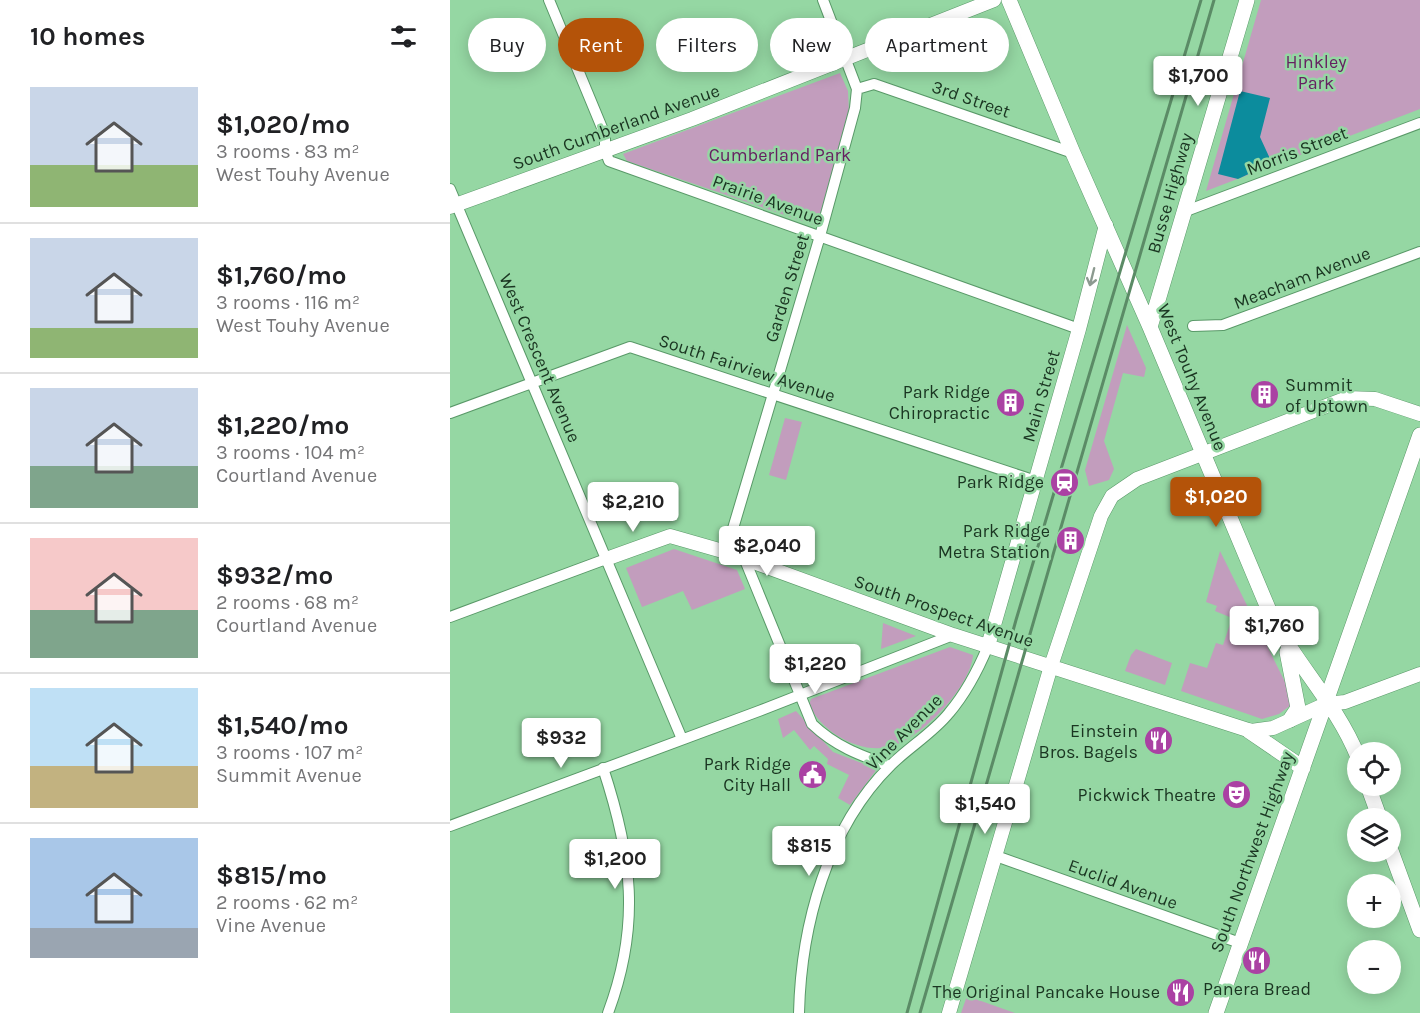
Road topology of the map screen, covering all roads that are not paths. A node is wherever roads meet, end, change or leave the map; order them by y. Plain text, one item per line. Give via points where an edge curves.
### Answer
1 (549, 0) edge
2 (823, 0) edge
3 (994, 0) edge
4 (1009, 0) edge
5 (1247, 0) edge
6 (830, 18) edge
7 (853, 56) edge
8 (810, 72) edge
9 (852, 72) edge
10 (857, 89) junction
11 (1420, 123) edge
12 (605, 150) junction
13 (1072, 153) junction
14 (450, 189) edge
15 (453, 205) edge
16 (1186, 211) junction
17 (1106, 225) junction
18 (820, 236) junction
19 (1420, 252) edge
20 (1193, 326) dead end
21 (1150, 327) junction
22 (1079, 329) junction
23 (533, 382) junction
24 (774, 394) junction
25 (450, 413) edge
26 (1420, 414) edge
27 (1420, 435) edge
28 (1202, 454) junction
29 (1036, 481) junction
30 (726, 552) junction
31 (606, 559) junction
32 (745, 560) junction
33 (450, 617) edge
34 (953, 635) junction
35 (1286, 643) junction
36 (988, 646) junction
37 (1051, 666) junction
38 (1420, 674) edge
39 (799, 695) junction
40 (1326, 704) junction
41 (1290, 720) junction
42 (1249, 731) junction
43 (682, 739) junction
44 (1352, 742) edge
45 (890, 766) junction
46 (603, 768) junction
47 (1303, 768) junction
48 (450, 826) edge
49 (996, 856) junction
50 (1395, 862) edge
51 (1420, 930) edge
52 (1240, 943) junction
53 (608, 1013) edge
54 (799, 1013) edge
55 (949, 1013) edge
56 (1215, 1013) edge

1 - 12 street via 605,135
2 - 6 street
3 - 7 street, South Cumberland Avenue
4 - 13 main road, West Touhy Avenue
5 - 16 main road, Busse Highway
8 - 12 street, South Cumberland Avenue
9 - 10 street
10 - 13 street, 3rd Street via 874,84
10 - 18 street, Garden Street
11 - 16 street, Morris Street
12 - 15 street, South Cumberland Avenue
12 - 18 street, Prairie Avenue via 609,161
13 - 17 main road, West Touhy Avenue
14 - 15 street, West Crescent Avenue
15 - 23 street, West Crescent Avenue
16 - 21 main road, Busse Highway
17 - 21 main road, West Touhy Avenue
17 -> 22 street, Main Street
18 - 22 street, Prairie Avenue
18 - 24 street, Garden Street
19 - 20 street, Meacham Avenue via 1223,325
21 - 28 main road, West Touhy Avenue
22 - 29 street, Main Street
23 - 24 street, South Fairview Avenue via 630,346
23 - 25 street, South Fairview Avenue
23 - 31 street, West Crescent Avenue
24 - 29 street, South Fairview Avenue
24 - 30 street, Garden Street
26 - 28 street via 1375,399 1347,398
27 - 40 main road, South Northwest Highway
28 - 35 main road, West Touhy Avenue
28 - 37 street via 1131,482 1112,496 1105,506
29 - 36 street, Main Street
30 - 31 street, South Prospect Avenue via 670,536
30 - 32 street, South Prospect Avenue
31 - 33 street, South Prospect Avenue
31 - 43 street, West Crescent Avenue
32 - 34 street, South Prospect Avenue
32 - 39 street
34 - 36 street, South Prospect Avenue
34 - 39 street
35 - 40 main road, West Touhy Avenue
35 - 41 main road via 1298,708
36 - 37 street, South Prospect Avenue
36 - 45 street, Vine Avenue via 971,682 948,714
37 - 42 street, South Prospect Avenue
37 - 49 street
38 - 40 street via 1345,702
39 - 43 street
39 - 45 street via 812,723 828,740
40 - 41 street
40 - 44 main road, West Touhy Avenue
40 - 47 main road, South Northwest Highway
41 - 42 street via 1263,731
42 - 47 main road
43 - 46 street
45 - 54 street, Vine Avenue via 861,801 829,863 806,934
46 - 48 street
46 - 53 street via 622,827 630,889 624,959
47 - 52 main road, South Northwest Highway
49 - 52 street, Euclid Avenue
49 - 55 street
50 - 51 main road
52 - 56 main road, South Northwest Highway

